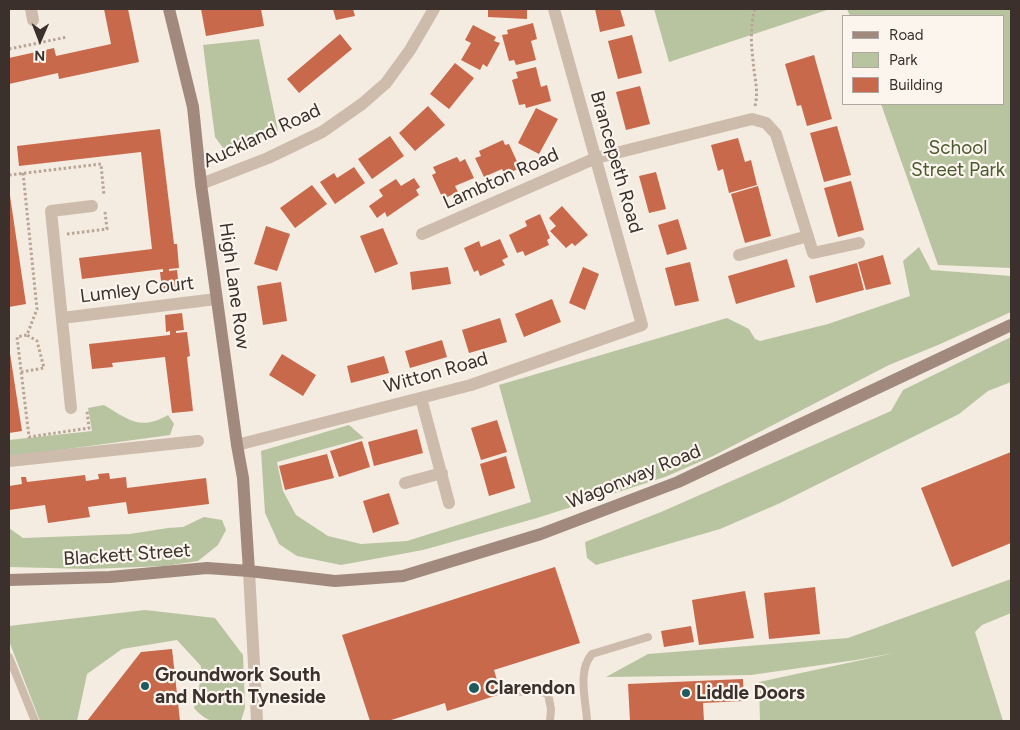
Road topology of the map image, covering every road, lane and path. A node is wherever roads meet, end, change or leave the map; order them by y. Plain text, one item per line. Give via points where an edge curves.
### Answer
1 (169, 9) edge
2 (554, 9) edge
3 (755, 9) edge
4 (432, 10) edge
5 (67, 37) dead end
6 (9, 49) edge
7 (752, 119) junction
8 (596, 158) junction
9 (24, 173) dead end
10 (201, 184) junction
11 (92, 206) dead end
12 (422, 234) dead end
13 (808, 236) junction
14 (859, 243) dead end
15 (739, 256) dead end
16 (216, 299) junction
17 (62, 318) junction
18 (642, 325) joint
19 (1011, 325) edge
20 (27, 335) junction
21 (21, 372) junction
22 (421, 398) junction
23 (71, 408) joint
24 (198, 441) dead end
25 (237, 445) junction
26 (9, 461) edge
27 (442, 474) junction
28 (405, 483) dead end
29 (450, 502) dead end
30 (249, 571) junction
31 (9, 580) edge
32 (648, 637) dead end
33 (9, 657) edge
34 (512, 692) dead end
35 (35, 721) edge
36 (257, 721) edge
37 (550, 721) edge
38 (587, 721) edge

1 - 10 main road, High Lane Row via 193,107
2 - 8 street, Brancepeth Road
3 - 7 path via 752,44 758,96
4 - 10 street, Auckland Road via 410,50 386,83 362,104 322,132 268,158
5 - 6 path
7 - 8 street, Lambton Road
7 - 13 street via 766,123 776,134
8 - 12 street, Lambton Road
8 - 18 street, Brancepeth Road
9 - 20 path via 37,309
10 - 16 main road, High Lane Row
11 - 17 street, Lumley Court via 51,211
13 - 14 street via 813,253
13 - 15 street
16 - 17 street, Lumley Court
16 - 25 main road, High Lane Row
17 - 23 street, Lumley Court
18 - 22 street, Witton Road via 471,385
19 - 30 main road, Wagonway Road via 678,482 541,534 402,576 335,582
20 - 21 path via 17,337
20 - 21 path via 37,341 44,368
21 - 23 path via 28,437 89,428 86,405
22 - 25 street, Witton Road
22 - 27 street
24 - 26 street
25 - 30 main road, High Lane Row via 243,478
27 - 28 street
27 - 29 street
30 - 31 main road, Blackett Street via 207,568 110,577
30 - 36 street
32 - 38 lane via 592,654 587,660 584,670
33 - 35 lane
34 - 37 lane via 548,694

